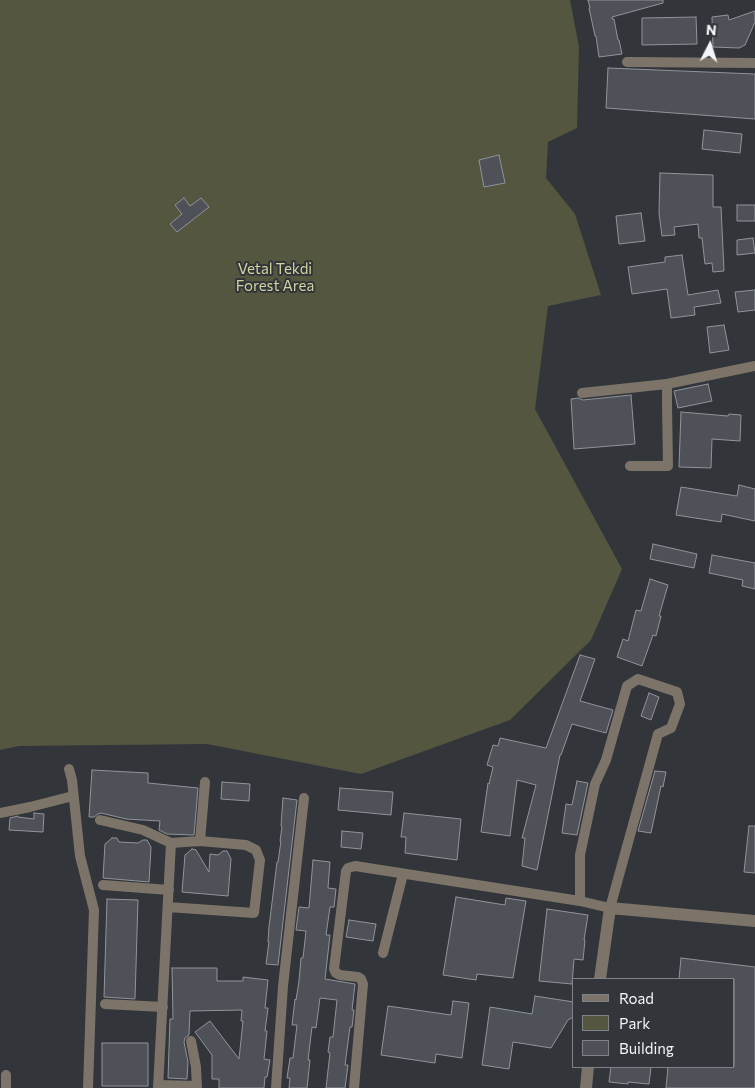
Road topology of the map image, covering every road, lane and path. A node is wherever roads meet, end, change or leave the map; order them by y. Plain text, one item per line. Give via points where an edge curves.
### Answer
1 (627, 62) dead end
2 (755, 63) edge
3 (755, 366) edge
4 (668, 384) junction
5 (582, 392) dead end
6 (630, 466) dead end
7 (69, 769) dead end
8 (205, 782) dead end
9 (73, 796) junction
10 (304, 798) dead end
11 (0, 812) edge
12 (100, 820) dead end
13 (200, 841) junction
14 (172, 843) junction
15 (403, 874) junction
16 (103, 885) dead end
17 (169, 890) junction
18 (580, 901) junction
19 (168, 907) junction
20 (610, 908) junction
21 (755, 921) edge
22 (382, 953) dead end
23 (600, 978) edge
24 (105, 1004) dead end
25 (163, 1007) junction
26 (191, 1041) dead end
27 (588, 1068) edge
28 (6, 1075) dead end
29 (158, 1086) edge
30 (197, 1087) edge
31 (6, 1088) edge
32 (88, 1088) edge
33 (276, 1088) edge
34 (354, 1088) edge
35 (586, 1088) edge

1 - 2 street
3 - 4 street
4 - 5 street
4 - 6 street via 668,466
7 - 9 street
8 - 13 street
9 - 11 street
9 - 32 street via 80,856 94,910
10 - 33 street via 283,986
12 - 14 street via 143,830
13 - 14 street
13 - 19 street via 246,845 256,850 260,860 254,913
14 - 17 street
15 - 18 street
15 - 22 street
15 - 34 street via 356,866 346,871 334,969 340,975 358,977 363,984
16 - 17 street
17 - 19 street
18 - 20 street
18 - 20 street via 580,855 595,784 606,760 627,686 638,680 677,692 680,704 671,728 658,734
19 - 25 street
20 - 21 street
20 - 23 street
24 - 25 street
25 - 29 street
26 - 30 street
27 - 35 street
28 - 31 street
29 - 30 street

